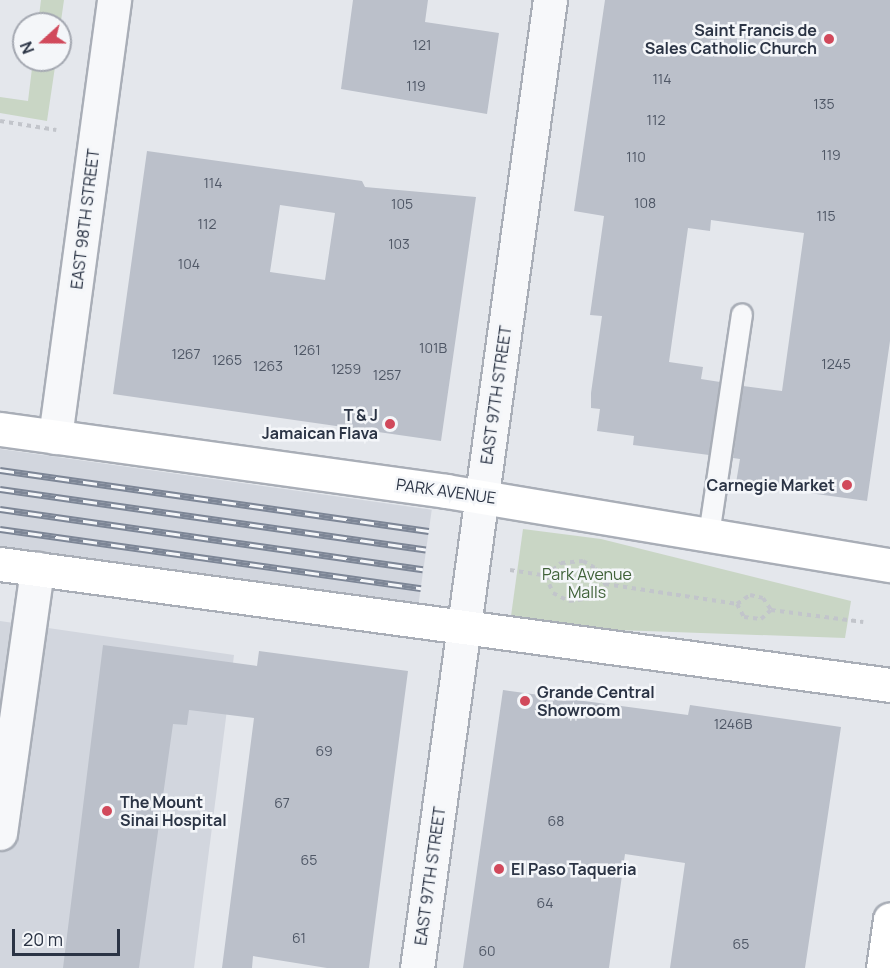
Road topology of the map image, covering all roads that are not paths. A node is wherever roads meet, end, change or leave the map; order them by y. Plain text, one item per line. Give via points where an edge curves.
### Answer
1 (114, 0) edge
2 (550, 0) edge
3 (742, 314) dead end
4 (0, 429) edge
5 (55, 437) junction
6 (482, 496) junction
7 (709, 534) junction
8 (0, 564) edge
9 (890, 565) edge
10 (37, 569) junction
11 (463, 628) junction
12 (890, 685) edge
13 (3, 786) edge
14 (0, 833) edge
15 (890, 919) edge
16 (417, 968) edge
17 (883, 968) edge

1 - 5 street, EAST 98TH STREET
2 - 6 street, EAST 97TH STREET
3 - 7 lane
4 - 5 main road, PARK AVENUE
5 - 6 main road, PARK AVENUE
6 - 7 main road, PARK AVENUE
6 - 11 street, EAST 97TH STREET
7 - 9 main road, PARK AVENUE
8 - 10 main road
10 - 11 main road
10 - 13 street
11 - 12 main road
11 - 16 street, EAST 97TH STREET
13 - 14 street
15 - 17 main road

